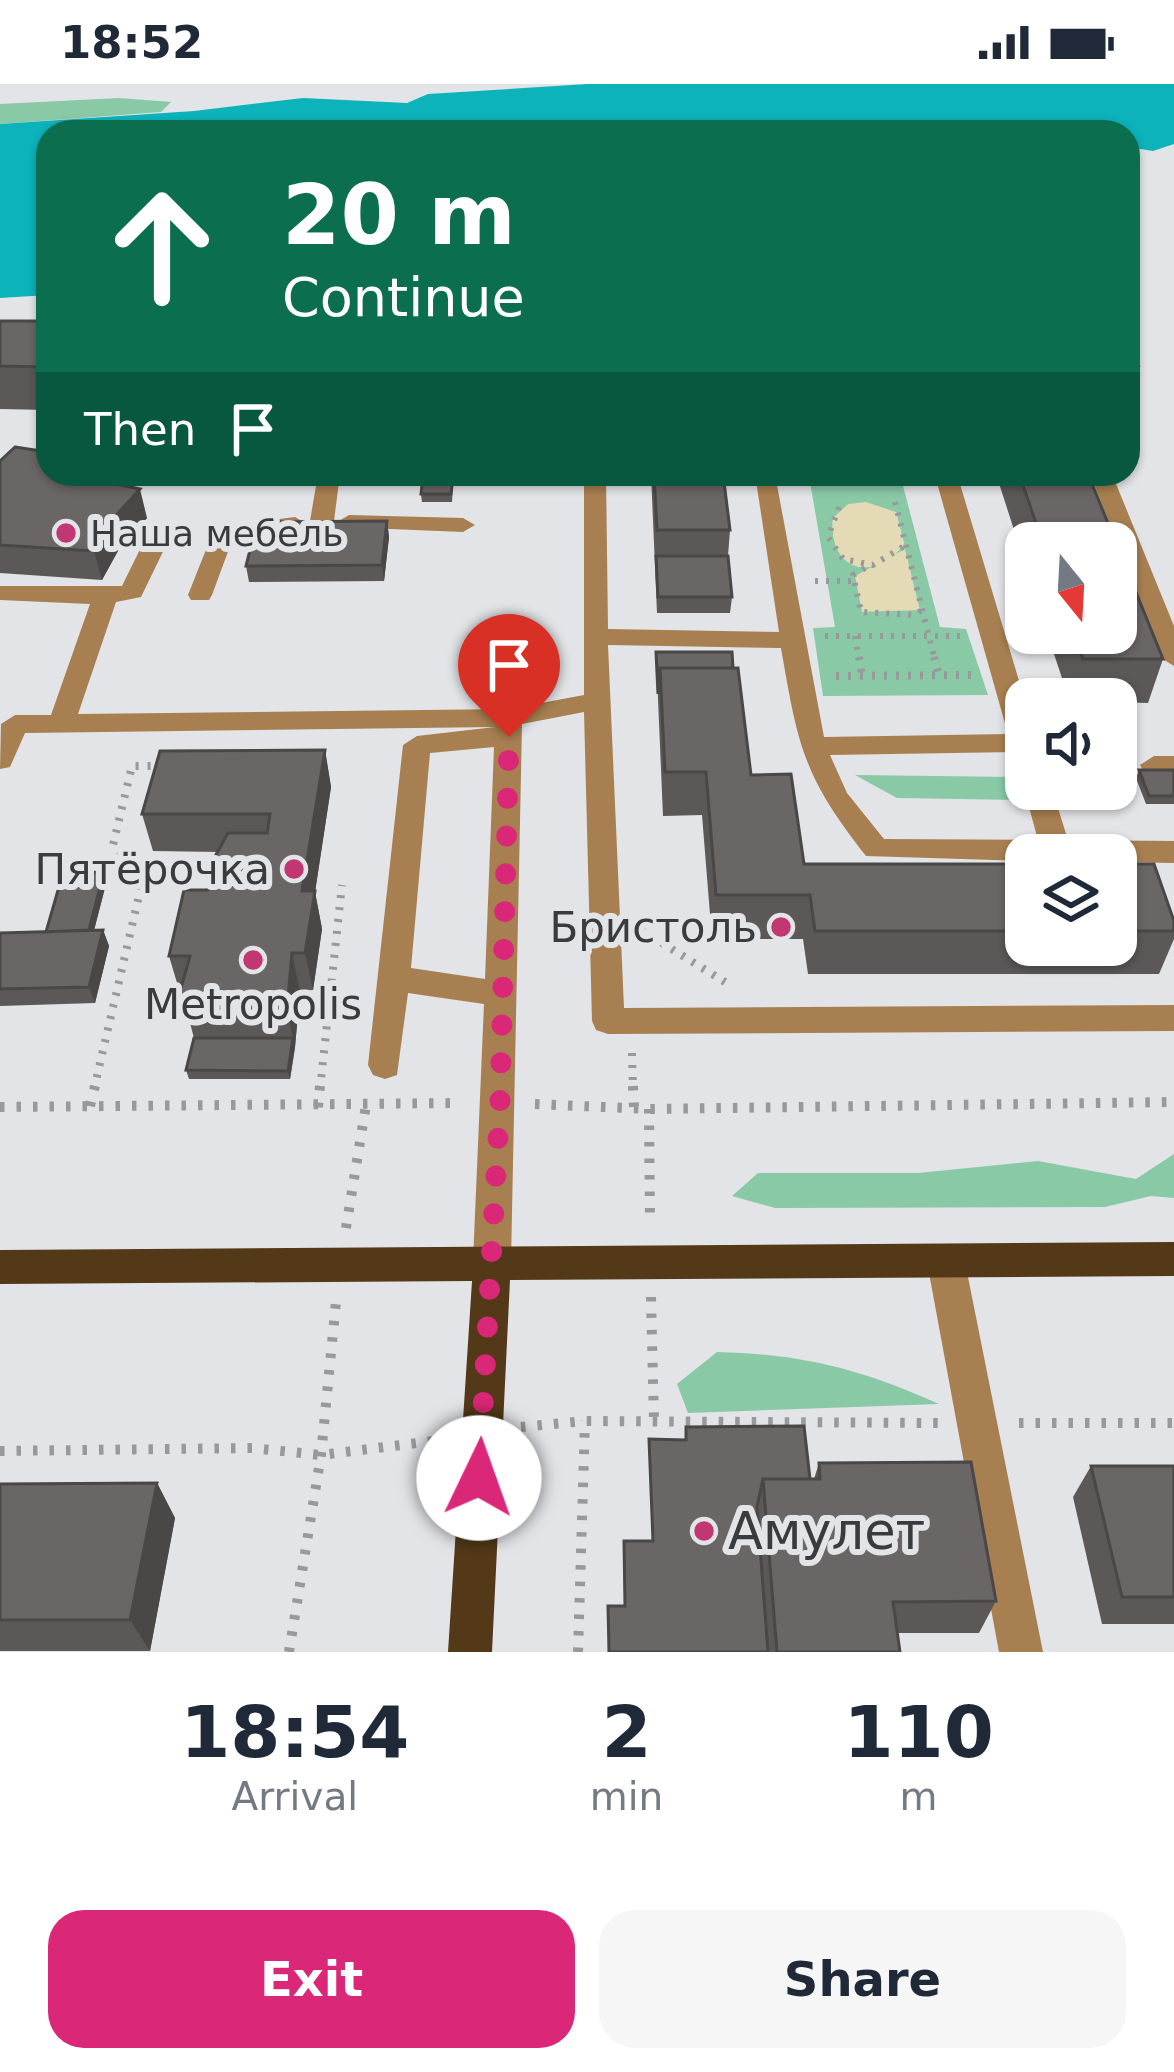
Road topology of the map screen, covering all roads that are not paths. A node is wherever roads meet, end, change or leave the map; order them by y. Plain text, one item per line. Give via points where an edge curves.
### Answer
1 (327, 486) edge
2 (595, 486) edge
3 (765, 486) edge
4 (950, 486) edge
5 (1106, 486) edge
6 (322, 521) junction
7 (463, 525) dead end
8 (162, 529) dead end
9 (0, 593) edge
10 (200, 595) dead end
11 (105, 597) junction
12 (595, 637) junction
13 (793, 638) junction
14 (1174, 658) edge
15 (1005, 684) edge
16 (597, 704) junction
17 (61, 724) junction
18 (509, 728) junction
19 (812, 746) junction
20 (1005, 746) edge
21 (0, 760) edge
22 (1005, 850) edge
23 (1137, 851) edge
24 (1174, 852) edge
25 (393, 978) junction
26 (503, 994) junction
27 (1174, 1018) edge
28 (385, 1065) dead end
29 (1174, 1259) edge
30 (492, 1261) junction
31 (946, 1262) junction
32 (0, 1267) edge
33 (470, 1652) edge
34 (1021, 1652) edge

1 - 6 street
2 - 12 street
3 - 13 street
4 - 15 street
5 - 14 street
6 - 7 street
6 - 10 street via 223,532
8 - 11 street via 132,592
9 - 11 street
11 - 17 street
12 - 13 street
12 - 16 street
13 - 19 street
16 - 18 street via 573,703
16 - 27 street via 608,1022
17 - 18 street
17 - 21 street via 15,724
18 - 25 street via 417,745
18 - 26 street
19 - 20 street
19 - 22 street via 835,797 876,849
23 - 24 street
25 - 26 street
25 - 28 street
26 - 30 street
29 - 31 main road
30 - 31 main road
30 - 32 main road
30 - 33 main road
31 - 34 street

